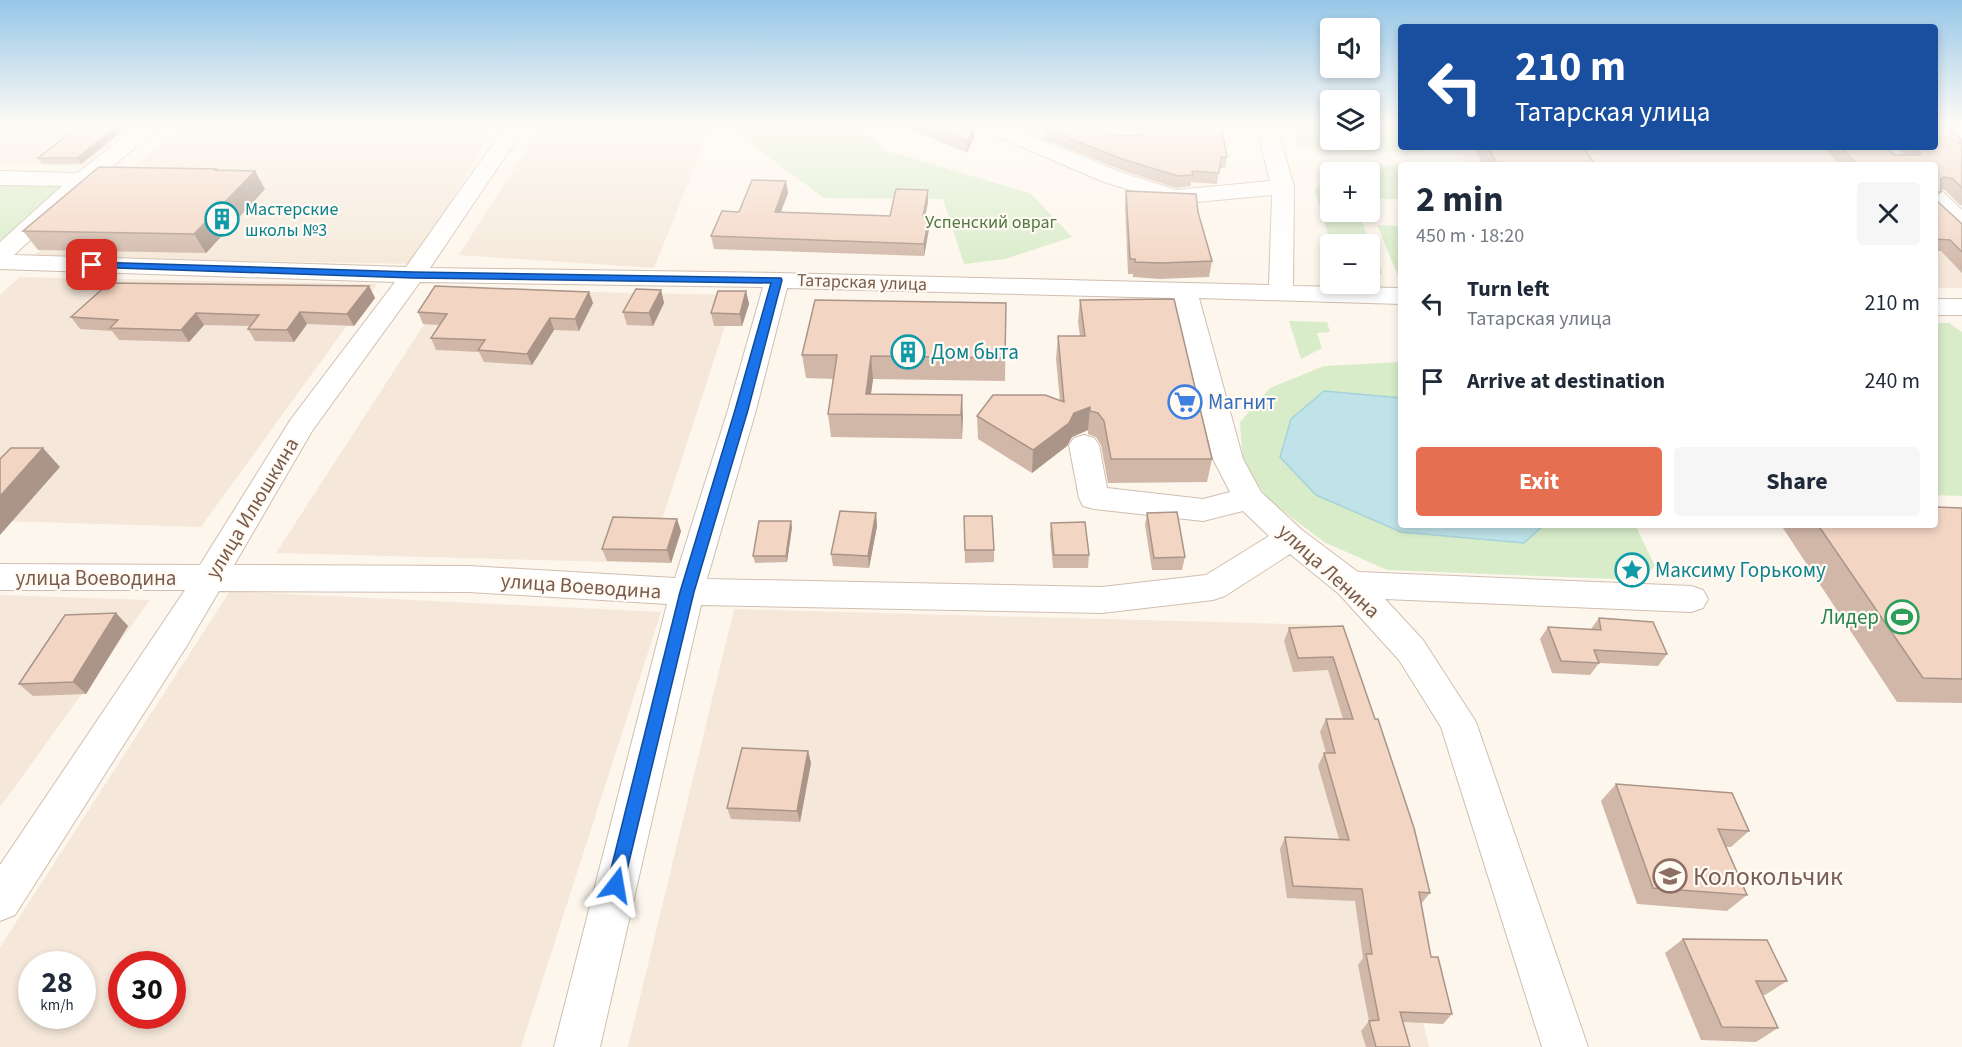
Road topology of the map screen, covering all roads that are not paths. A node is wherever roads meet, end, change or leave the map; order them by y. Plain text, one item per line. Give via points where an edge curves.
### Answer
1 (91, 173) edge
2 (483, 173) edge
3 (1102, 173) edge
4 (1279, 173) edge
5 (0, 178) edge
6 (82, 180) junction
7 (1283, 188) junction
8 (1938, 200) edge
9 (1962, 223) edge
10 (0, 255) edge
11 (0, 262) edge
12 (413, 275) junction
13 (777, 280) junction
14 (1184, 291) junction
15 (1280, 294) junction
16 (1398, 296) edge
17 (1938, 307) edge
18 (1962, 308) edge
19 (1084, 445) dead end
20 (1249, 499) junction
21 (1291, 538) junction
22 (0, 577) edge
23 (209, 578) junction
24 (1351, 585) junction
25 (687, 592) junction
26 (1691, 599) dead end
27 (0, 902) edge
28 (577, 1047) edge
29 (1565, 1047) edge

1 - 6 street
2 - 12 street, улица Илюшкина
3 - 7 street via 1175,197
4 - 7 street
5 - 6 street
6 - 10 street
7 - 15 street
8 - 9 street
11 - 12 street, Татарская улица
12 - 13 street, Татарская улица
12 - 23 street, улица Илюшкина via 301,426
13 - 14 street, Татарская улица
13 - 25 street
14 - 15 street, Татарская улица
14 - 20 street, улица Ленина via 1228,459
15 - 16 street, Татарская улица
17 - 18 street
19 - 20 street via 1094,498 1203,510
20 - 21 street, улица Ленина
21 - 24 street, улица Ленина
21 - 25 street, улица Воеводина via 1214,587 1102,600
22 - 23 street, улица Воеводина
23 - 25 street, улица Воеводина via 468,579
23 - 27 street, улица Илюшкина
24 - 26 street
24 - 29 street, улица Ленина via 1412,650 1458,722
25 - 28 street

